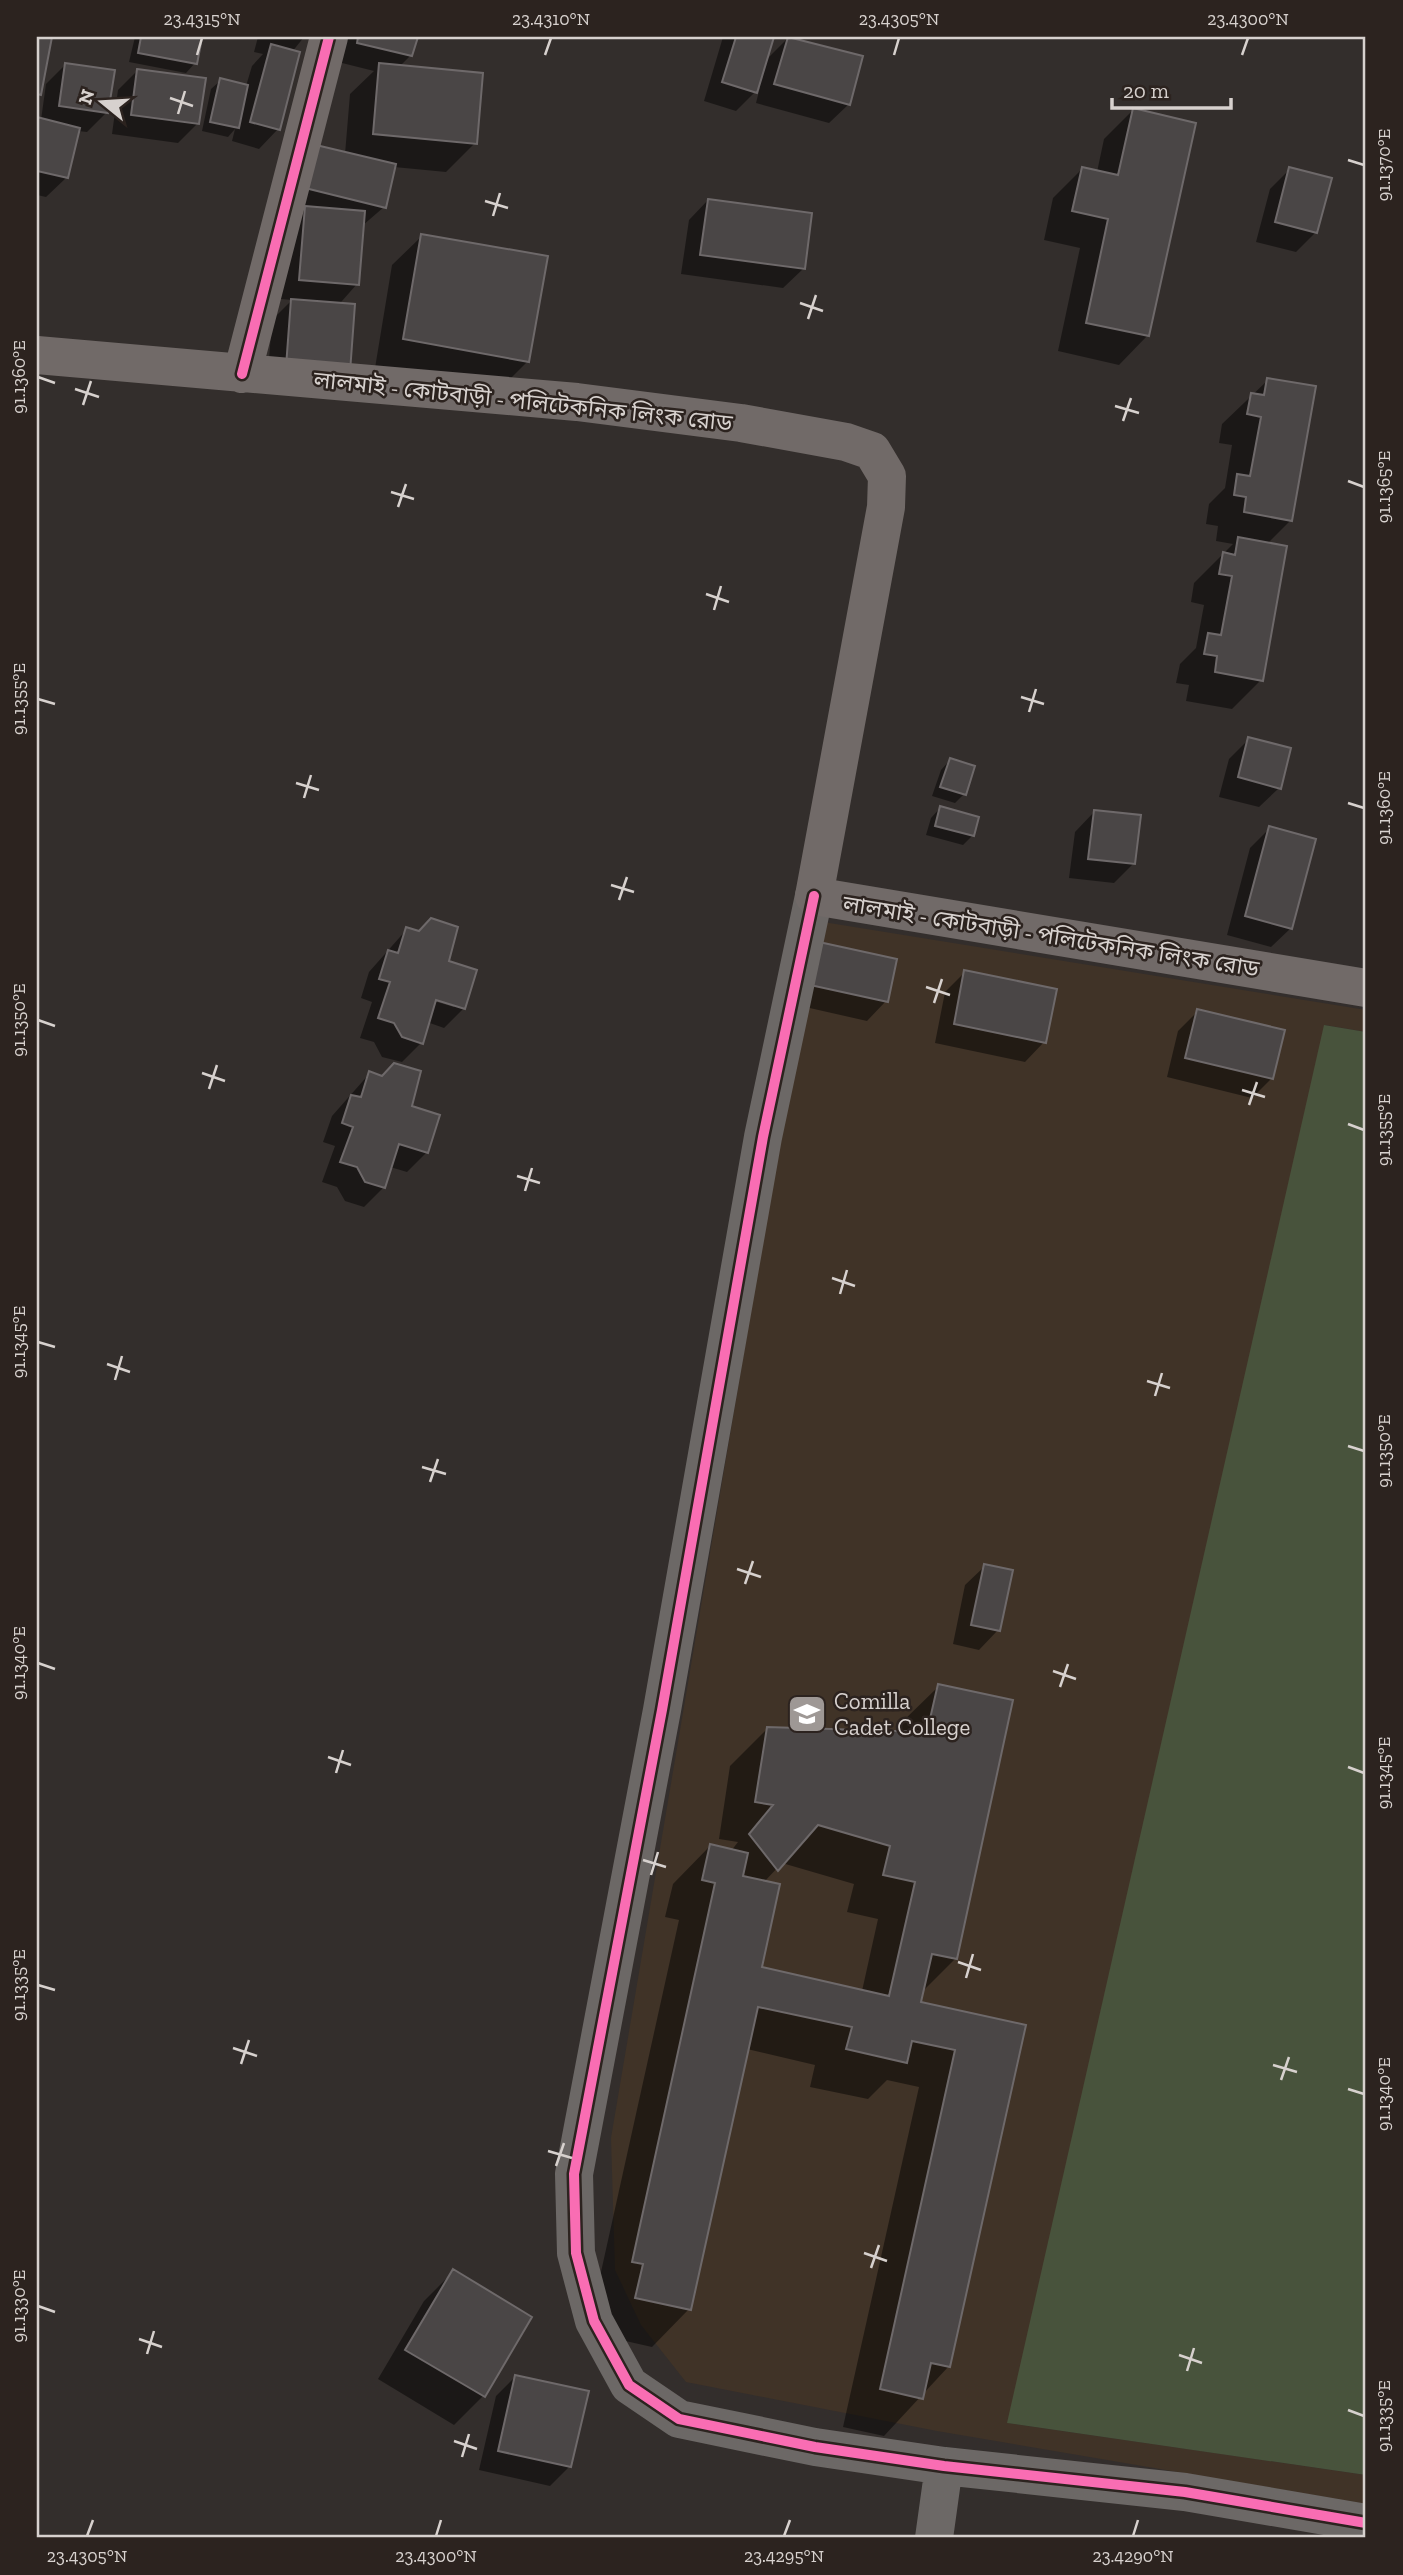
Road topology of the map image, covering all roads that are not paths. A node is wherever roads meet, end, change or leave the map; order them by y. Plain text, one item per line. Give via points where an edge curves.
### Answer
1 (329, 37) edge
2 (37, 355) edge
3 (242, 374) junction
4 (814, 896) junction
5 (1366, 988) edge
6 (944, 2466) junction
7 (1366, 2523) edge
8 (934, 2538) edge

1 - 3 main road
2 - 3 main road, লালমাই - কোটবাড়ী - পলিটেকনিক লিংক রোড
3 - 4 main road, লালমাই - কোটবাড়ী - পলিটেকনিক লিংক রোড via 577,402 741,423 846,442 872,452 887,476 886,507
4 - 5 main road, লালমাই - কোটবাড়ী - পলিটেকনিক লিংক রোড
4 - 6 street via 763,1138 574,2174 576,2253 594,2321 629,2385 679,2419 815,2447
6 - 7 street via 1185,2493
6 - 8 street

